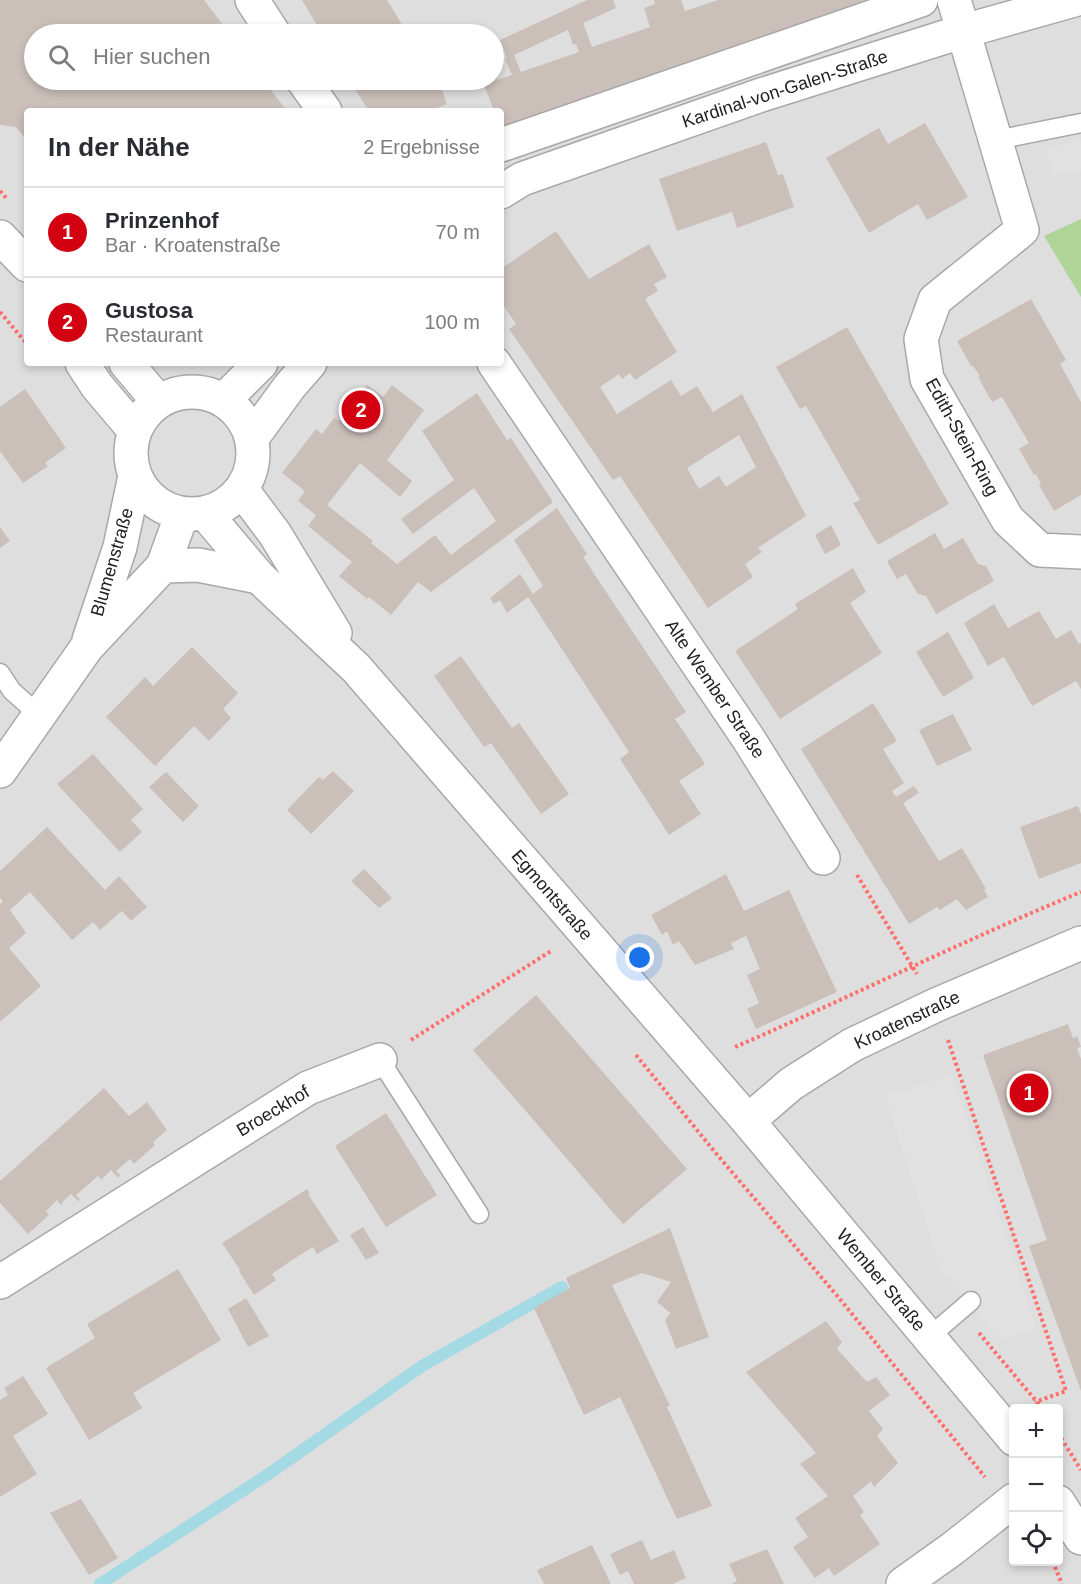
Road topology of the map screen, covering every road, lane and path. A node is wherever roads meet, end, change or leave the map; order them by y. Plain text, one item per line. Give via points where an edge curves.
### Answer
1 (252, 0) edge
2 (921, 0) edge
3 (954, 0) edge
4 (1074, 0) edge
5 (268, 24) edge
6 (964, 31) junction
7 (310, 90) edge
8 (323, 108) edge
9 (1081, 123) edge
10 (996, 140) junction
11 (504, 144) edge
12 (504, 190) edge
13 (11, 249) edge
14 (24, 271) edge
15 (0, 312) edge
16 (24, 340) edge
17 (84, 366) edge
18 (129, 366) edge
19 (258, 366) edge
20 (307, 366) edge
21 (496, 366) edge
22 (224, 400) junction
23 (158, 401) junction
24 (135, 431) junction
25 (252, 438) junction
26 (135, 476) junction
27 (242, 490) junction
28 (194, 513) junction
29 (1081, 552) edge
30 (163, 566) junction
31 (259, 577) junction
32 (87, 647) junction
33 (356, 668) junction
34 (0, 673) edge
35 (39, 715) junction
36 (0, 771) edge
37 (823, 858) joint
38 (1081, 892) edge
39 (1081, 943) edge
40 (552, 950) dead end
41 (912, 965) junction
42 (936, 1005) junction
43 (735, 1047) dead end
44 (633, 1050) dead end
45 (380, 1060) junction
46 (748, 1121) junction
47 (479, 1214) dead end
48 (0, 1282) edge
49 (971, 1301) dead end
50 (929, 1337) junction
51 (1033, 1404) edge
52 (1009, 1434) edge
53 (1063, 1440) edge
54 (1081, 1470) edge
55 (1009, 1500) edge
56 (1009, 1504) edge
57 (1063, 1509) edge
58 (1081, 1538) edge
59 (1053, 1566) edge
60 (903, 1584) edge
61 (1062, 1584) edge

1 - 5 street
2 - 11 street
3 - 6 street, Edith-Stein-Ring
4 - 6 street, Kardinal-von-Galen-Straße
6 - 10 street, Edith-Stein-Ring
6 - 12 street, Kardinal-von-Galen-Straße via 761,95 522,179
7 - 8 street
9 - 10 lane
10 - 29 street, Edith-Stein-Ring via 1022,230 935,300 921,339 927,379 1008,520 1040,549
13 - 14 street
15 - 16 path
17 - 24 street
18 - 23 street
19 - 22 street
20 - 25 street
21 - 37 street, Alte Wember Straße via 748,738
22 - 23 street via 190,391
22 - 25 street via 242,416
23 - 24 street via 144,414
24 - 26 street via 130,454
25 - 27 street via 254,458
26 - 28 street via 146,494 162,507
26 - 32 street, Blumenstraße via 120,547
27 - 28 street via 225,505
27 - 33 street, Egmontstraße via 275,534
28 - 30 street, Blumenstraße
28 - 31 street, Egmontstraße
30 - 31 street via 198,565
30 - 32 street, Blumenstraße
31 - 33 street, Egmontstraße
32 - 35 street, Blumenstraße
33 - 46 street, Egmontstraße
34 - 35 lane via 12,691
35 - 36 street, Blumenstraße
37 - 41 path via 851,866
38 - 41 path
39 - 42 street, Kroatenstraße
40 - 45 path
41 - 42 path
41 - 43 path
42 - 46 street, Kroatenstraße via 852,1045 791,1084
42 - 51 path via 1066,1392
44 - 55 path
45 - 47 lane
45 - 48 street, Broeckhof via 308,1088
46 - 50 street, Wember Straße
49 - 50 lane
50 - 52 street, Wember Straße
53 - 54 path
56 - 60 street
57 - 58 street
59 - 61 path

